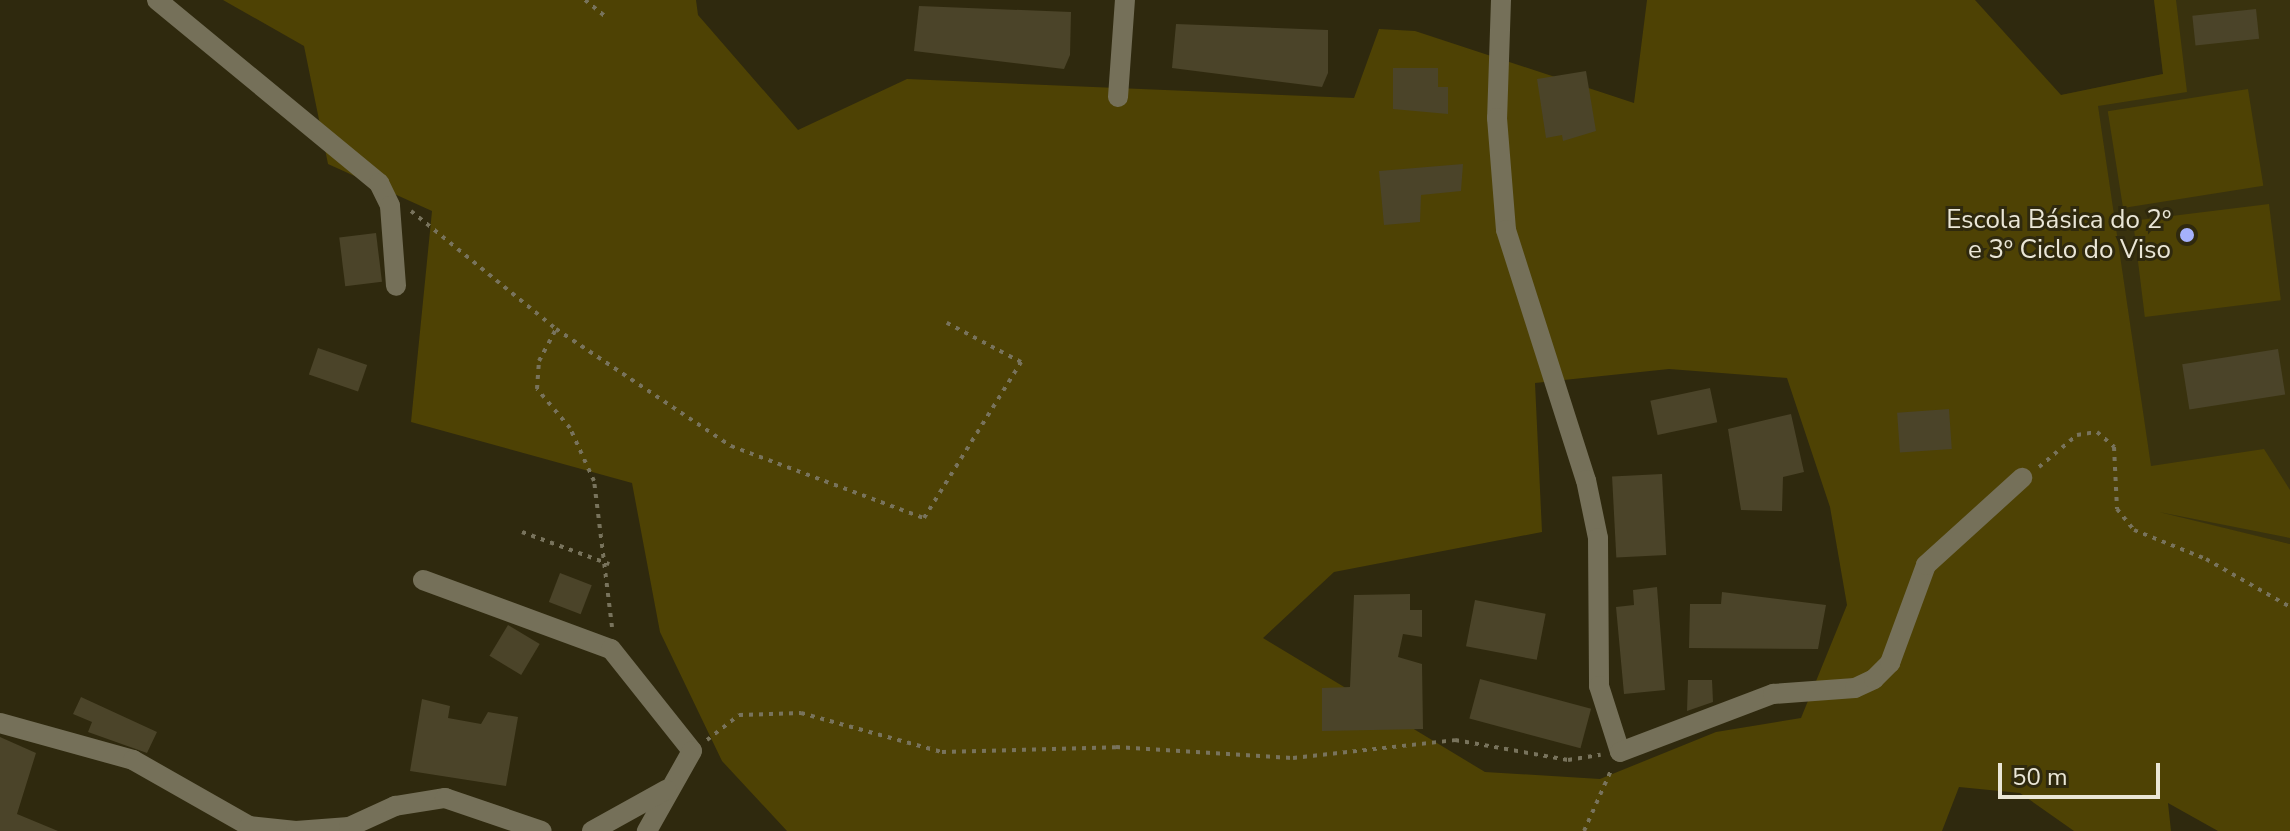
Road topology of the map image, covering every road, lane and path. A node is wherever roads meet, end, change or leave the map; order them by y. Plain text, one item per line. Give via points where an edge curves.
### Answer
1 (157, 0) edge
2 (585, 0) edge
3 (1125, 0) edge
4 (1501, 0) edge
5 (605, 16) dead end
6 (1118, 97) dead end
7 (379, 183) junction
8 (396, 286) dead end
9 (947, 323) dead end
10 (556, 329) junction
11 (2022, 478) joint
12 (522, 532) dead end
13 (609, 564) junction
14 (423, 580) dead end
15 (2290, 607) edge
16 (611, 649) junction
17 (0, 723) edge
18 (692, 751) junction
19 (1620, 752) junction
20 (666, 790) junction
21 (296, 831) edge
22 (542, 831) edge
23 (592, 831) edge
24 (647, 831) edge
25 (1584, 831) edge

1 - 7 street
2 - 5 path
3 - 6 street
4 - 19 street via 1497,118 1506,230 1586,480 1598,538 1599,686
7 - 8 street via 390,206
7 - 10 path
9 - 10 path via 1021,362 924,518 731,446
10 - 13 path via 539,361 537,389 570,428 594,481
11 - 15 path via 2077,435 2097,432 2114,447 2117,509 2134,530 2206,559
11 - 19 street via 1926,565 1890,663 1874,679 1855,688 1773,694
12 - 13 path
13 - 16 path
14 - 16 street
16 - 18 street
17 - 21 street via 133,760 249,826
18 - 19 path via 739,715 801,713 942,752 1116,747 1293,758 1455,740 1568,760
18 - 20 street
19 - 25 path
20 - 23 street
20 - 24 street
21 - 22 street via 349,827 395,806 445,798

